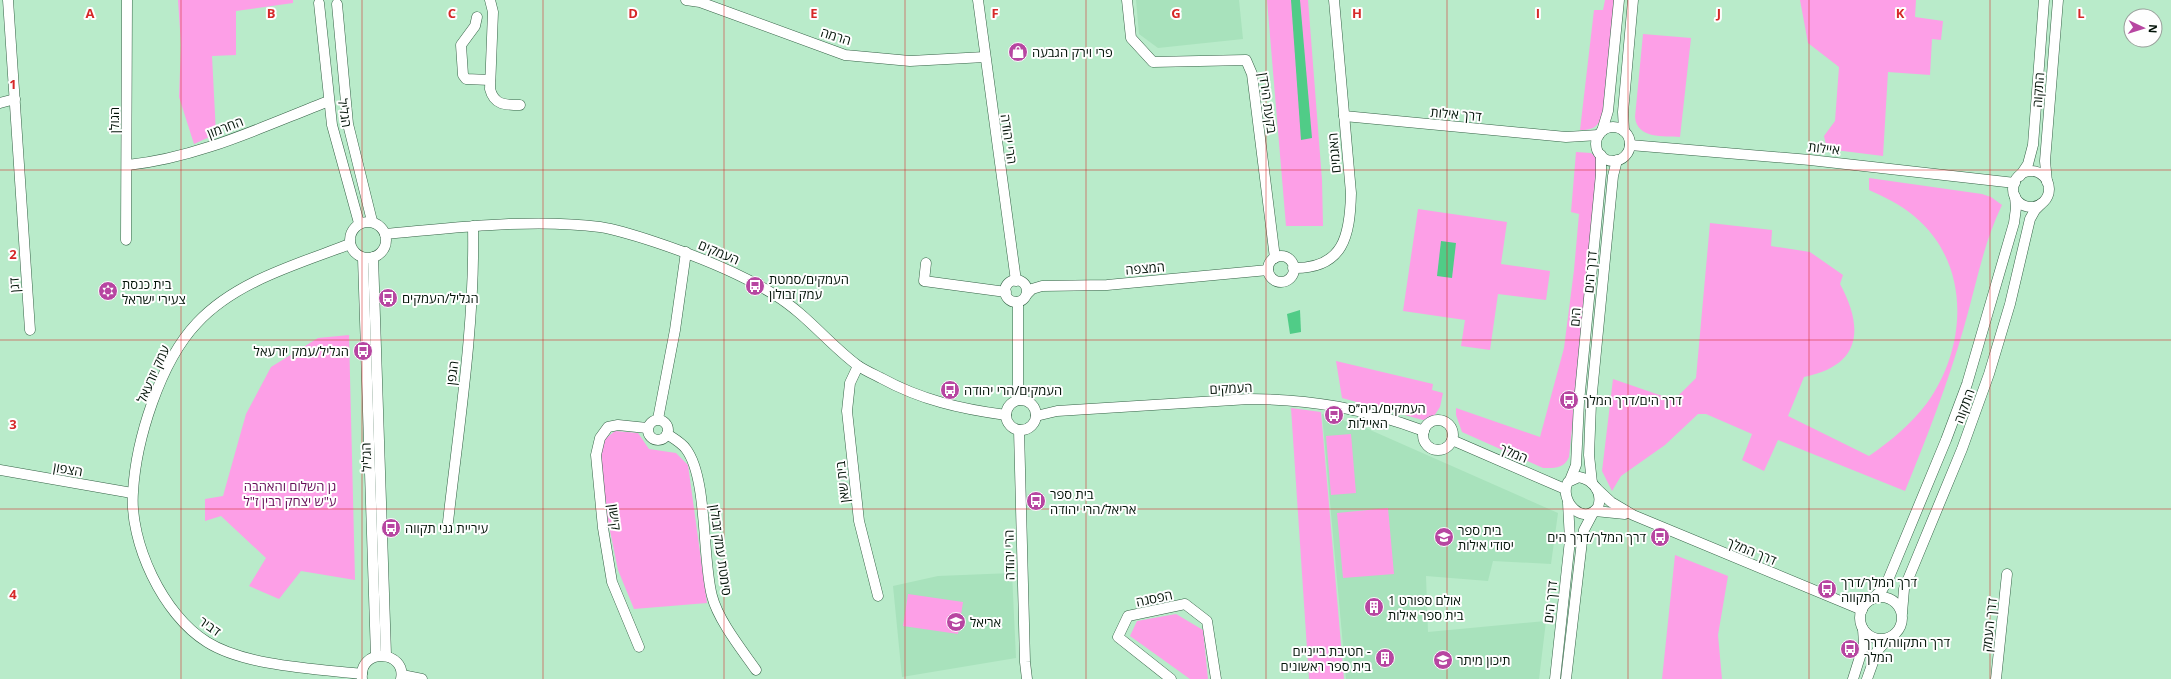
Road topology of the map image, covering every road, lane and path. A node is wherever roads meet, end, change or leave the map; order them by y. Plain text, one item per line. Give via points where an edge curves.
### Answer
1 (8, 0) edge
2 (127, 0) edge
3 (490, 0) edge
4 (686, 0) edge
5 (978, 0) edge
6 (1127, 0) edge
7 (1334, 0) edge
8 (1619, 0) edge
9 (1634, 0) edge
10 (2044, 0) edge
11 (2058, 0) edge
12 (317, 2) edge
13 (340, 2) edge
14 (477, 17) dead end
15 (985, 57) junction
16 (490, 80) junction
17 (15, 99) junction
18 (329, 101) junction
19 (0, 103) edge
20 (520, 105) dead end
21 (1344, 116) junction
22 (1624, 131) junction
23 (1601, 133) junction
24 (1566, 137) junction
25 (1630, 145) junction
26 (1600, 154) junction
27 (1617, 160) junction
28 (128, 165) junction
29 (2017, 179) junction
30 (2047, 182) junction
31 (2015, 196) junction
32 (2041, 204) junction
33 (372, 221) junction
34 (359, 223) junction
35 (473, 226) junction
36 (385, 234) junction
37 (126, 240) dead end
38 (350, 244) junction
39 (686, 252) junction
40 (368, 258) junction
41 (1275, 258) junction
42 (926, 263) dead end
43 (1293, 268) junction
44 (1268, 270) junction
45 (1016, 281) junction
46 (1006, 292) junction
47 (1027, 294) junction
48 (1018, 302) junction
49 (30, 330) dead end
50 (858, 366) junction
51 (1018, 400) junction
52 (1006, 415) junction
53 (1036, 416) junction
54 (658, 419) junction
55 (647, 428) junction
56 (1019, 430) junction
57 (1424, 431) junction
58 (667, 434) junction
59 (1452, 440) junction
60 (0, 470) edge
61 (1568, 485) junction
62 (1594, 486) junction
63 (132, 493) junction
64 (1568, 503) junction
65 (1594, 512) junction
66 (1633, 515) junction
67 (448, 522) dead end
68 (2007, 574) dead end
69 (878, 596) dead end
70 (1873, 598) junction
71 (1862, 610) junction
72 (1902, 613) junction
73 (1863, 629) junction
74 (1892, 636) junction
75 (639, 647) dead end
76 (381, 656) junction
77 (756, 670) dead end
78 (362, 677) edge
79 (402, 677) edge
80 (1168, 678) edge
81 (422, 679) edge
82 (1028, 679) edge
83 (1216, 679) edge
84 (1555, 679) edge
85 (1566, 679) edge
86 (1852, 679) edge
87 (1867, 679) edge
88 (1996, 679) edge

1 - 17 street, דגן
2 - 28 street, הגולן
3 - 16 street via 493,12
4 - 15 street, הרמה via 700,2 845,54 910,61
5 - 15 street, הרי יהודה
6 - 41 street, בקעת הירדן via 1131,38 1153,62 1246,60 1252,74
7 - 21 street, האגמים
8 - 23 street via 1608,111
9 - 22 street via 1623,112
10 - 29 street, התקוה via 2033,145 2028,164
11 - 30 street, התקוה via 2045,158
12 - 13 street via 325,6
12 - 18 street, הגליל
13 - 33 street, הגליל via 348,124
14 - 16 street via 475,26 461,45 463,76 471,80
15 - 45 street, הרי יהודה
16 - 20 street via 492,97 496,101
17 - 19 street
17 - 49 street, דגן
18 - 28 street, החרמון via 196,153
18 - 34 street, הגליל via 332,124
21 - 24 street, דרך אילות
21 - 43 street, האגמים via 1351,193 1345,241 1329,260 1311,267
22 - 23 street via 1612,127
22 - 25 street
23 - 24 street
23 - 26 street via 1596,143
24 - 26 street via 1587,142
25 - 27 street via 1626,154
25 - 29 street, איילות
26 - 27 street via 1609,160
26 - 61 street, הים via 1601,174 1579,402 1576,465
27 - 62 street, דרך הים via 1612,176 1591,403 1589,455
28 - 37 street, הגולן
29 - 30 street via 2027,172 2035,172 2043,176
29 - 31 street
30 - 32 street via 2048,194
31 - 32 street via 2024,206 2033,207
31 - 70 street, התקוה via 2014,223 1967,384 1888,580
32 - 72 street, התקוה via 2034,210 2030,219 2005,321 1983,393 1904,589
33 - 34 street
33 - 36 street
34 - 38 street via 351,232
35 - 36 street, העמקים
35 - 39 street, העמקים via 571,224 602,227
35 - 67 street, הגפן via 474,280 470,328
36 - 40 street via 381,253
38 - 40 street via 356,254
38 - 63 street, עמק יזרעאל via 262,278 224,300 197,323 173,353 158,390 143,432
39 - 50 street, העמקים via 733,271 777,296
39 - 54 street via 675,330
40 - 76 street, הגליל
41 - 43 street via 1287,258
41 - 44 street
42 - 46 street via 924,281
43 - 44 street via 1291,277 1281,282 1271,278
44 - 47 street, המצפה via 1107,285 1042,286 1032,288
45 - 46 street via 1010,283
45 - 47 street via 1024,283
46 - 48 street via 1009,299
47 - 48 street
48 - 51 street
50 - 52 street, העמקים via 901,389 936,402 967,410
50 - 69 street, בית שאן via 850,383 847,411 859,521
51 - 52 street via 1009,405
51 - 53 street via 1031,403
52 - 56 street via 1009,424
53 - 56 street via 1032,425
53 - 57 street, העמקים via 1057,411 1277,399 1338,405 1386,417
54 - 55 street via 651,422
54 - 58 street via 667,424
55 - 58 street via 648,435 653,439 663,439
55 - 75 street, קישון via 618,425 608,427 600,438 596,455 603,528 612,582
56 - 82 street, הרי יהודה via 1025,662
57 - 59 street via 1425,442 1432,449 1445,449
57 - 59 street via 1432,422 1444,422 1452,429
58 - 77 street, סימטת עמק זבולון via 686,448 692,460 699,490 712,597 729,631
59 - 61 street, המלך
60 - 63 street, הצפון
61 - 62 street via 1579,477
61 - 64 street
62 - 65 street via 1600,502
62 - 66 street via 1612,502
63 - 78 street, דביר via 137,538 150,575 185,624 206,642 230,654
64 - 65 street via 1580,513
64 - 84 street, דרך הים via 1570,540
65 - 66 street via 1611,511
65 - 85 street, דרך הים via 1584,530
66 - 71 street, דרך המלך
68 - 88 street, דרך העמק
70 - 71 street
70 - 72 street via 1889,598 1897,604
71 - 73 street via 1860,620
72 - 74 street via 1901,626
73 - 74 street via 1876,639
73 - 86 street via 1864,644
74 - 87 street via 1877,651
76 - 78 street via 365,664
76 - 79 street via 397,662
79 - 81 street
80 - 83 street, הפסגה via 1118,637 1128,616 1185,604 1207,621

